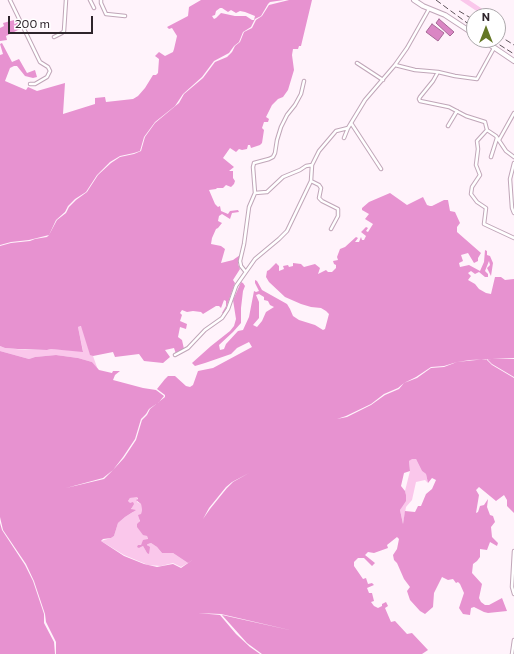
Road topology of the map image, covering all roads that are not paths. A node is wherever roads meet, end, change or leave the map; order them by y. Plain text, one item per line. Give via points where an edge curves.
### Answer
1 (10, 0) edge
2 (66, 0) edge
3 (90, 0) edge
4 (101, 0) edge
5 (416, 1) edge
6 (94, 8) dead end
7 (429, 9) junction
8 (125, 16) dead end
9 (466, 29) edge
10 (54, 37) dead end
11 (494, 48) joint
12 (514, 61) edge
13 (357, 63) dead end
14 (395, 65) junction
15 (438, 72) junction
16 (383, 80) junction
17 (304, 81) dead end
18 (30, 84) dead end
19 (457, 111) junction
20 (514, 113) edge
21 (351, 123) junction
22 (448, 126) dead end
23 (348, 128) junction
24 (487, 130) junction
25 (344, 138) dead end
26 (498, 139) junction
27 (491, 157) dead end
28 (514, 157) edge
29 (514, 163) edge
30 (312, 165) junction
31 (381, 169) dead end
32 (311, 181) junction
33 (255, 193) junction
34 (514, 213) edge
35 (331, 229) dead end
36 (514, 238) edge
37 (245, 271) junction
38 (175, 355) dead end
39 (514, 551) edge
40 (514, 594) edge
41 (514, 640) edge
42 (512, 654) edge

1 - 18 street via 40,62 50,71 48,77
2 - 10 street via 64,31
3 - 6 street
4 - 8 street via 107,15
5 - 7 main road
7 - 9 main road via 445,15
7 - 14 street
11 - 12 main road
11 - 15 street via 477,79
13 - 16 street
14 - 15 street
14 - 16 street
15 - 19 street via 419,99
16 - 21 street via 365,100
17 - 33 street via 301,94 281,127 273,157 254,163
19 - 22 street
19 - 24 street via 485,122
20 - 26 street
21 - 23 street
21 - 31 street
23 - 25 street
23 - 30 street via 336,131 319,151
24 - 26 street
24 - 36 street via 477,141 476,165 480,175 472,187 471,194 486,208 484,224
26 - 27 street
26 - 28 street
29 - 34 street via 510,179
30 - 32 street
30 - 33 street via 282,177 267,192
32 - 35 street via 321,188 322,201 338,209 338,216
32 - 37 street via 287,231
33 - 37 street via 249,207 240,261
37 - 38 street via 222,318 205,330 188,348
39 - 40 street
41 - 42 street

